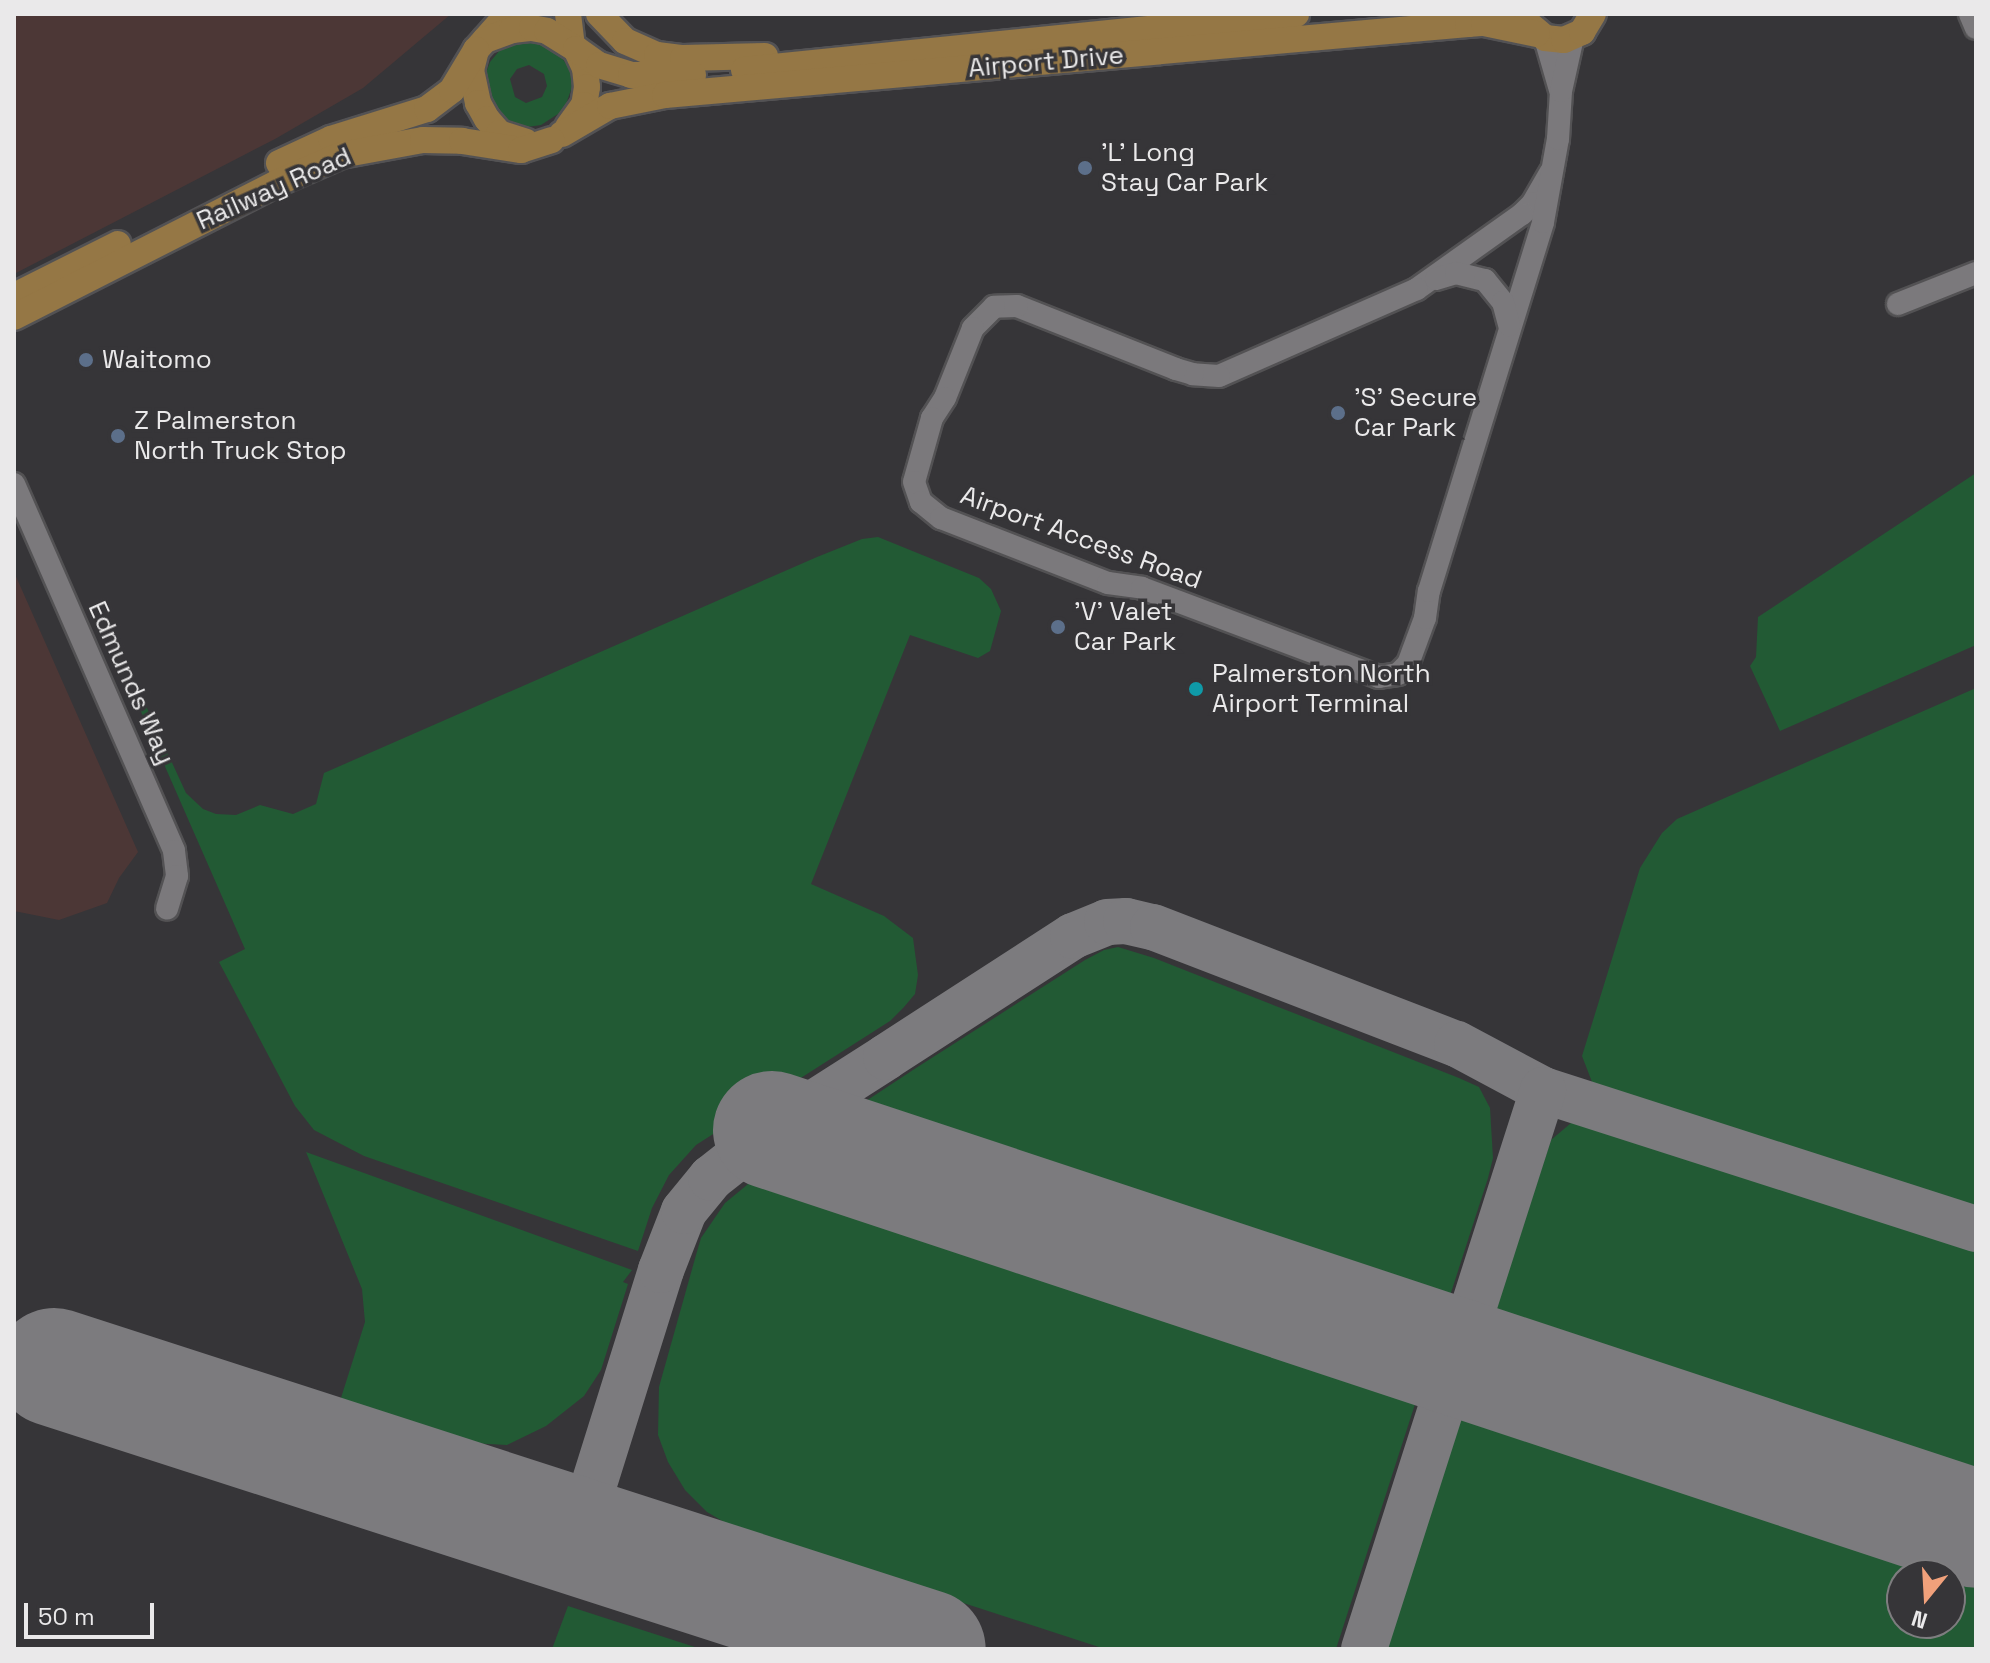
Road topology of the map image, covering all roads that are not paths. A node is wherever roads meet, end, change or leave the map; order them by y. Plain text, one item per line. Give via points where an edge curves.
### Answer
1 (508, 14) edge
2 (568, 14) edge
3 (599, 14) edge
4 (1296, 14) edge
5 (1614, 14) edge
6 (1970, 14) edge
7 (1583, 28) edge
8 (1976, 28) edge
9 (1535, 29) edge
10 (480, 45) junction
11 (574, 47) junction
12 (872, 54) junction
13 (1561, 91) junction
14 (556, 137) junction
15 (1550, 173) junction
16 (161, 243) junction
17 (1976, 273) edge
18 (1417, 289) junction
19 (14, 296) edge
20 (1898, 304) dead end
21 (14, 317) edge
22 (1509, 325) junction
23 (14, 327) edge
24 (14, 484) edge
25 (167, 908) dead end

1 - 10 main road, Railway Road
2 - 11 main road
3 - 12 main road via 625,41 671,57
4 - 12 main road, Airport Drive
5 - 7 main road
6 - 8 street
7 - 9 main road, Airport Drive
7 - 13 street, Airport Access Road
9 - 13 street, Airport Access Road
9 - 14 main road, Airport Drive via 1468,24 665,95 610,106
10 - 11 main road via 512,30 532,28
10 - 14 main road via 472,79 487,119 499,133 516,140 533,143
10 - 19 main road, Railway Road via 452,90 427,109 331,139
11 - 12 main road, Airport Drive via 614,71 649,77
11 - 14 main road via 587,87 575,121
13 - 15 street, Airport Access Road
14 - 16 main road, Railway Road via 521,150 443,139 359,150 281,181
15 - 18 street, Airport Access Road via 1522,214
15 - 22 street, Airport Access Road via 1543,222
16 - 21 main road, Railway Road
16 - 23 main road via 102,283
17 - 20 street
18 - 22 street via 1447,274 1476,276 1497,292
18 - 22 street, Airport Access Road via 1211,376 1176,369 1017,306 994,307 973,328 932,418 916,469 917,493 941,518 1108,583 1142,588 1379,677 1391,677 1408,664 1425,618
24 - 25 street, Edmunds Way via 174,851 177,876

